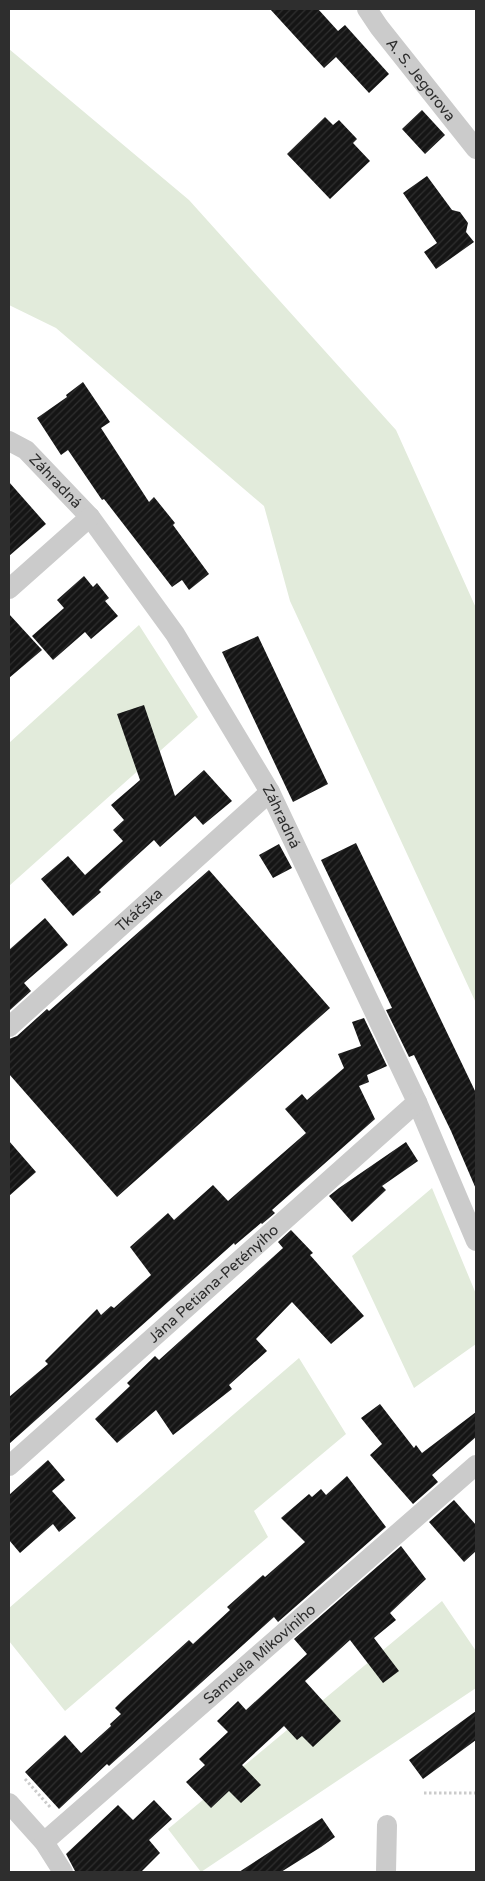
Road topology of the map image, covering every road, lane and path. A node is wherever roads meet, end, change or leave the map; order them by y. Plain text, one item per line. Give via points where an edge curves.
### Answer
1 (367, 9) edge
2 (476, 149) edge
3 (9, 441) edge
4 (90, 517) junction
5 (9, 589) edge
6 (270, 792) junction
7 (9, 1027) edge
8 (417, 1102) junction
9 (476, 1241) edge
10 (476, 1465) edge
11 (9, 1466) edge
12 (476, 1793) edge
13 (424, 1794) dead end
14 (9, 1803) edge
15 (387, 1825) dead end
16 (44, 1842) junction
17 (63, 1872) edge
18 (386, 1872) edge

1 - 2 street, A. S. Jegorova
3 - 4 street, Záhradná via 26,450
4 - 5 street
4 - 6 street, Záhradná via 175,634
6 - 7 street, Tkáčska
6 - 8 street, Záhradná
8 - 9 street, Záhradná
8 - 11 street, Jána Petiana-Petényiho
10 - 16 street, Samuela Mikovíniho
12 - 13 path
14 - 16 street
15 - 18 street
16 - 17 street

